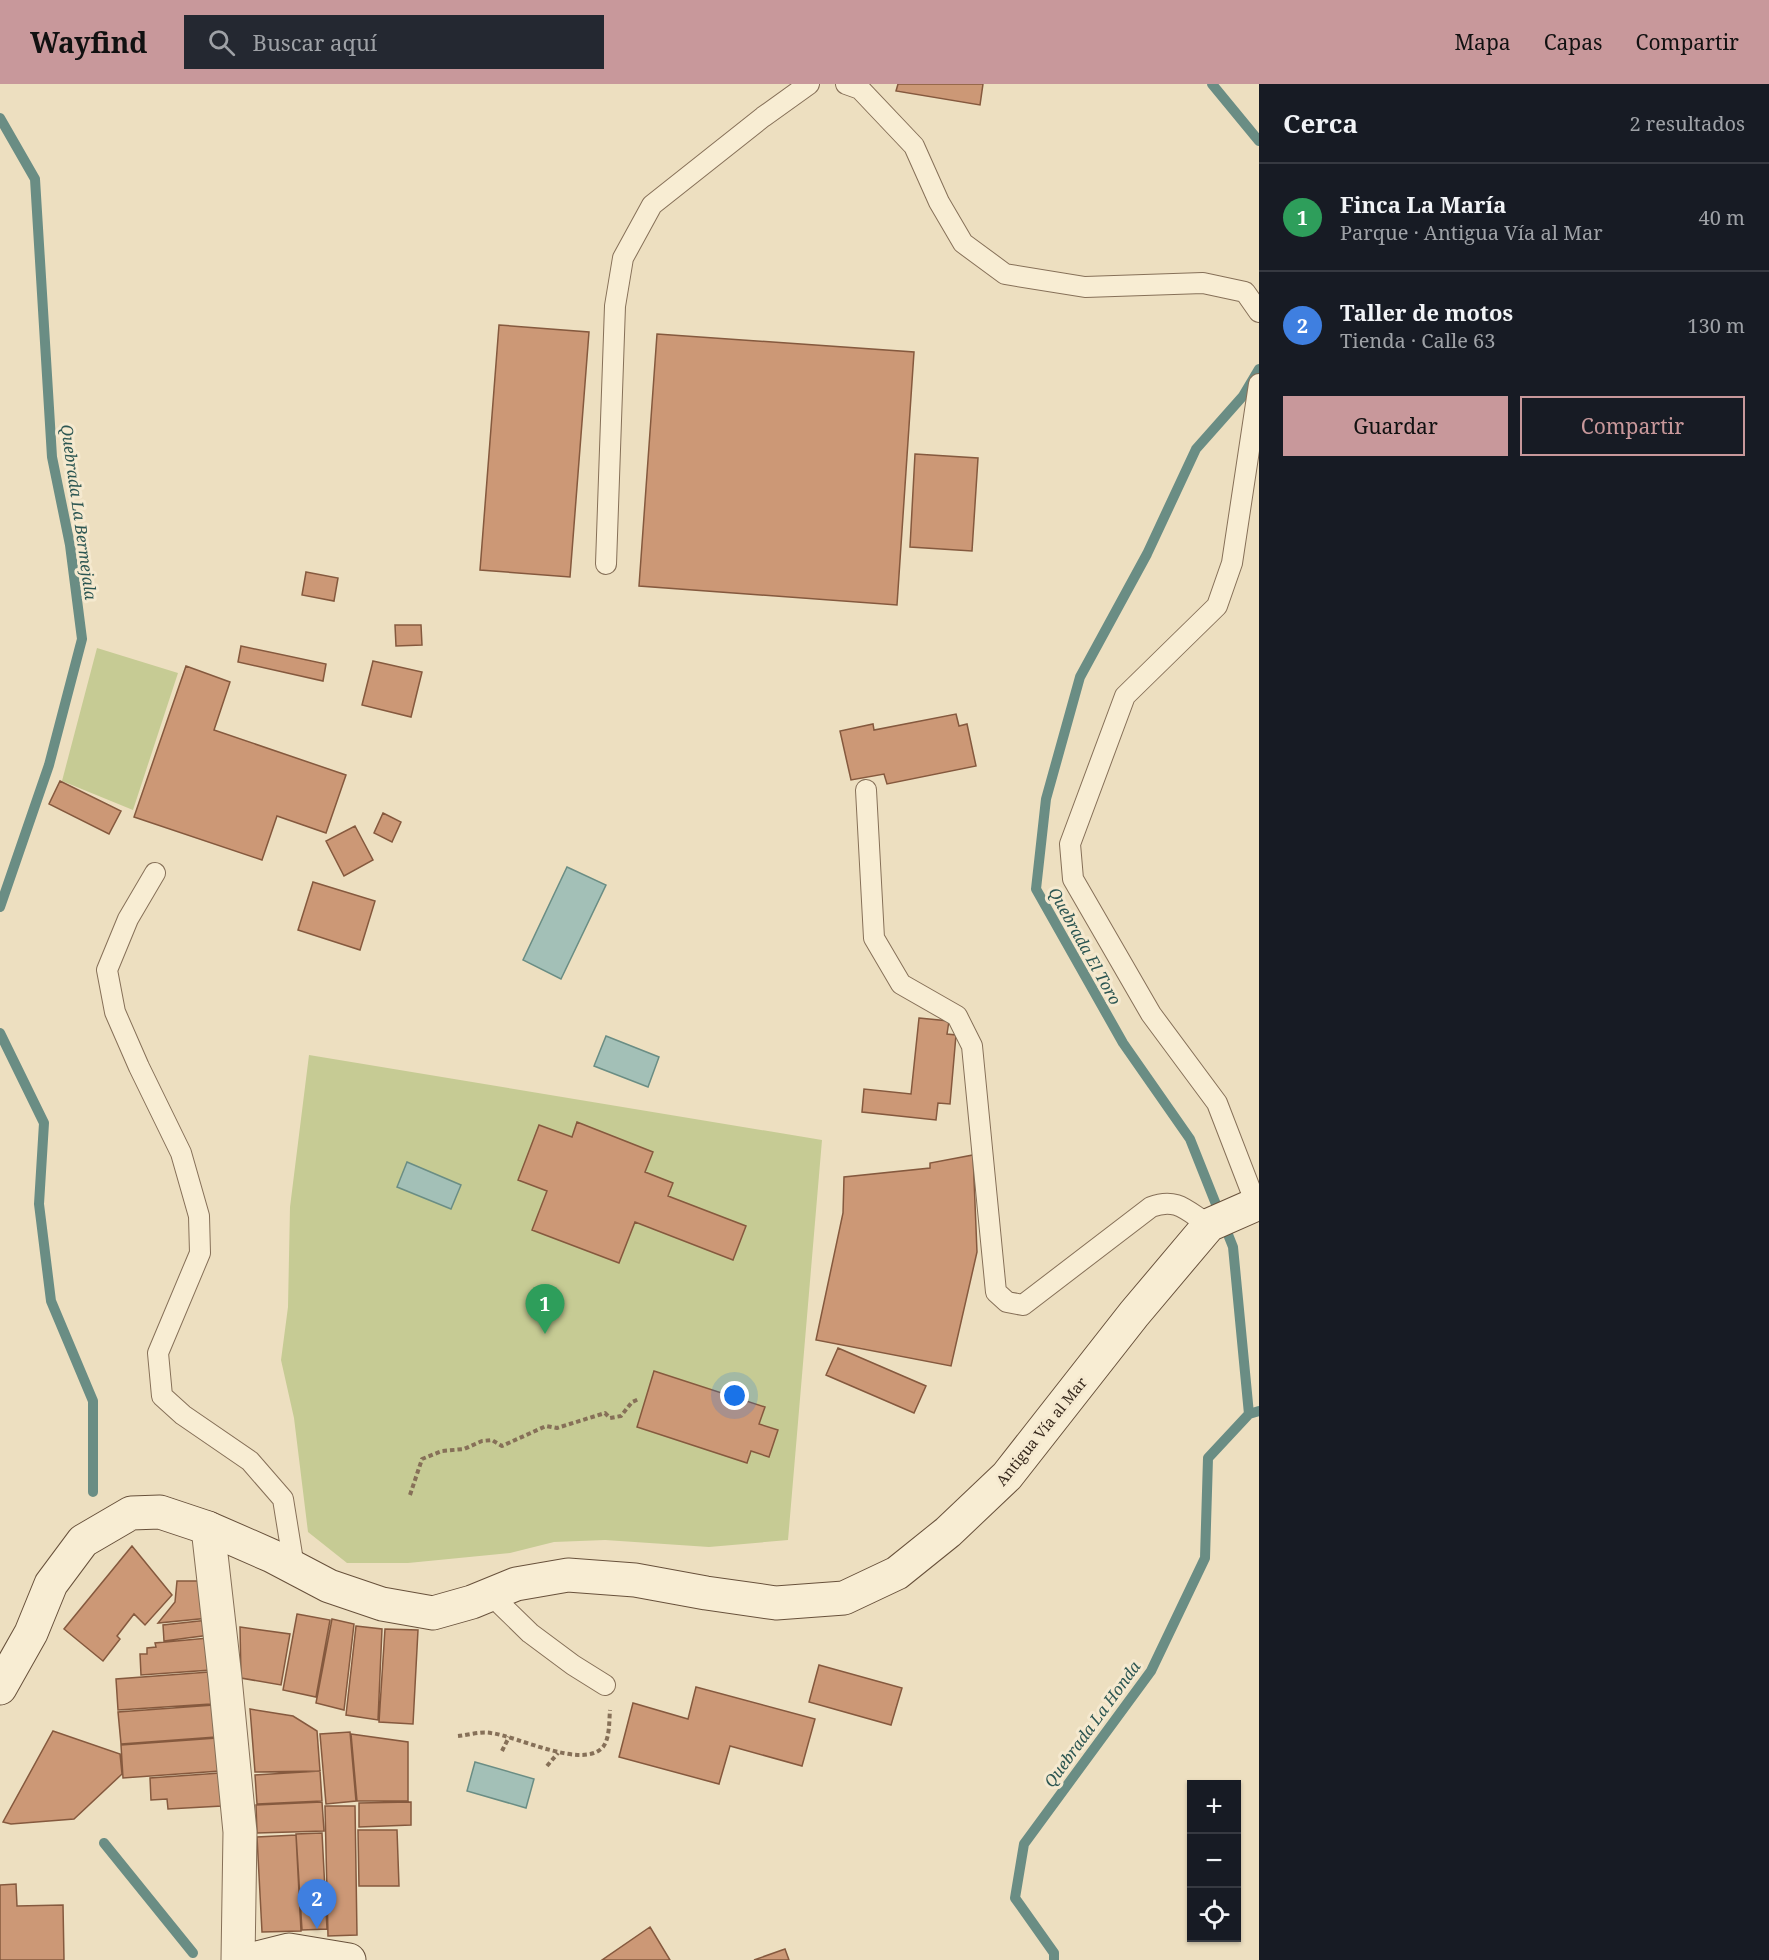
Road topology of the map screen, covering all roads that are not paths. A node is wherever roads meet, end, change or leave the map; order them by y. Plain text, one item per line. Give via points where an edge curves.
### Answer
1 (809, 84) edge
2 (846, 84) edge
3 (1259, 312) edge
4 (1259, 384) edge
5 (606, 564) dead end
6 (866, 790) dead end
7 (155, 873) dead end
8 (1254, 1205) edge
9 (1210, 1224) junction
10 (208, 1528) junction
11 (294, 1567) junction
12 (490, 1594) junction
13 (604, 1684) road end
14 (0, 1688) edge
15 (238, 1960) edge
16 (249, 1960) edge
17 (350, 1960) edge

1 - 5 lane via 652,205 623,258 615,306
2 - 3 lane via 860,89 914,146 963,243 1005,274 1085,287 1203,283 1245,292
4 - 8 lane via 1232,563 1217,606 1125,696 1070,844 1073,879 1151,1014 1217,1103
6 - 9 lane via 874,938 901,984 957,1016 972,1046 996,1292 1007,1302 1023,1305 1151,1207 1164,1202 1178,1205
7 - 11 lane via 128,919 106,970 116,1012 182,1153 200,1216 200,1253 158,1353 162,1396 250,1461 283,1499
8 - 9 main road, Antigua Vía al Mar
9 - 12 main road, Antigua Vía al Mar via 1007,1476 897,1573 844,1598 776,1603 635,1580 568,1575 516,1584
10 - 11 main road
10 - 14 main road via 160,1512 131,1513 83,1541 51,1584 31,1633
10 - 15 main road via 240,1832
11 - 12 main road, Antigua Vía al Mar via 329,1586 382,1604 433,1613
12 - 13 lane via 530,1633
16 - 17 main road via 289,1950

